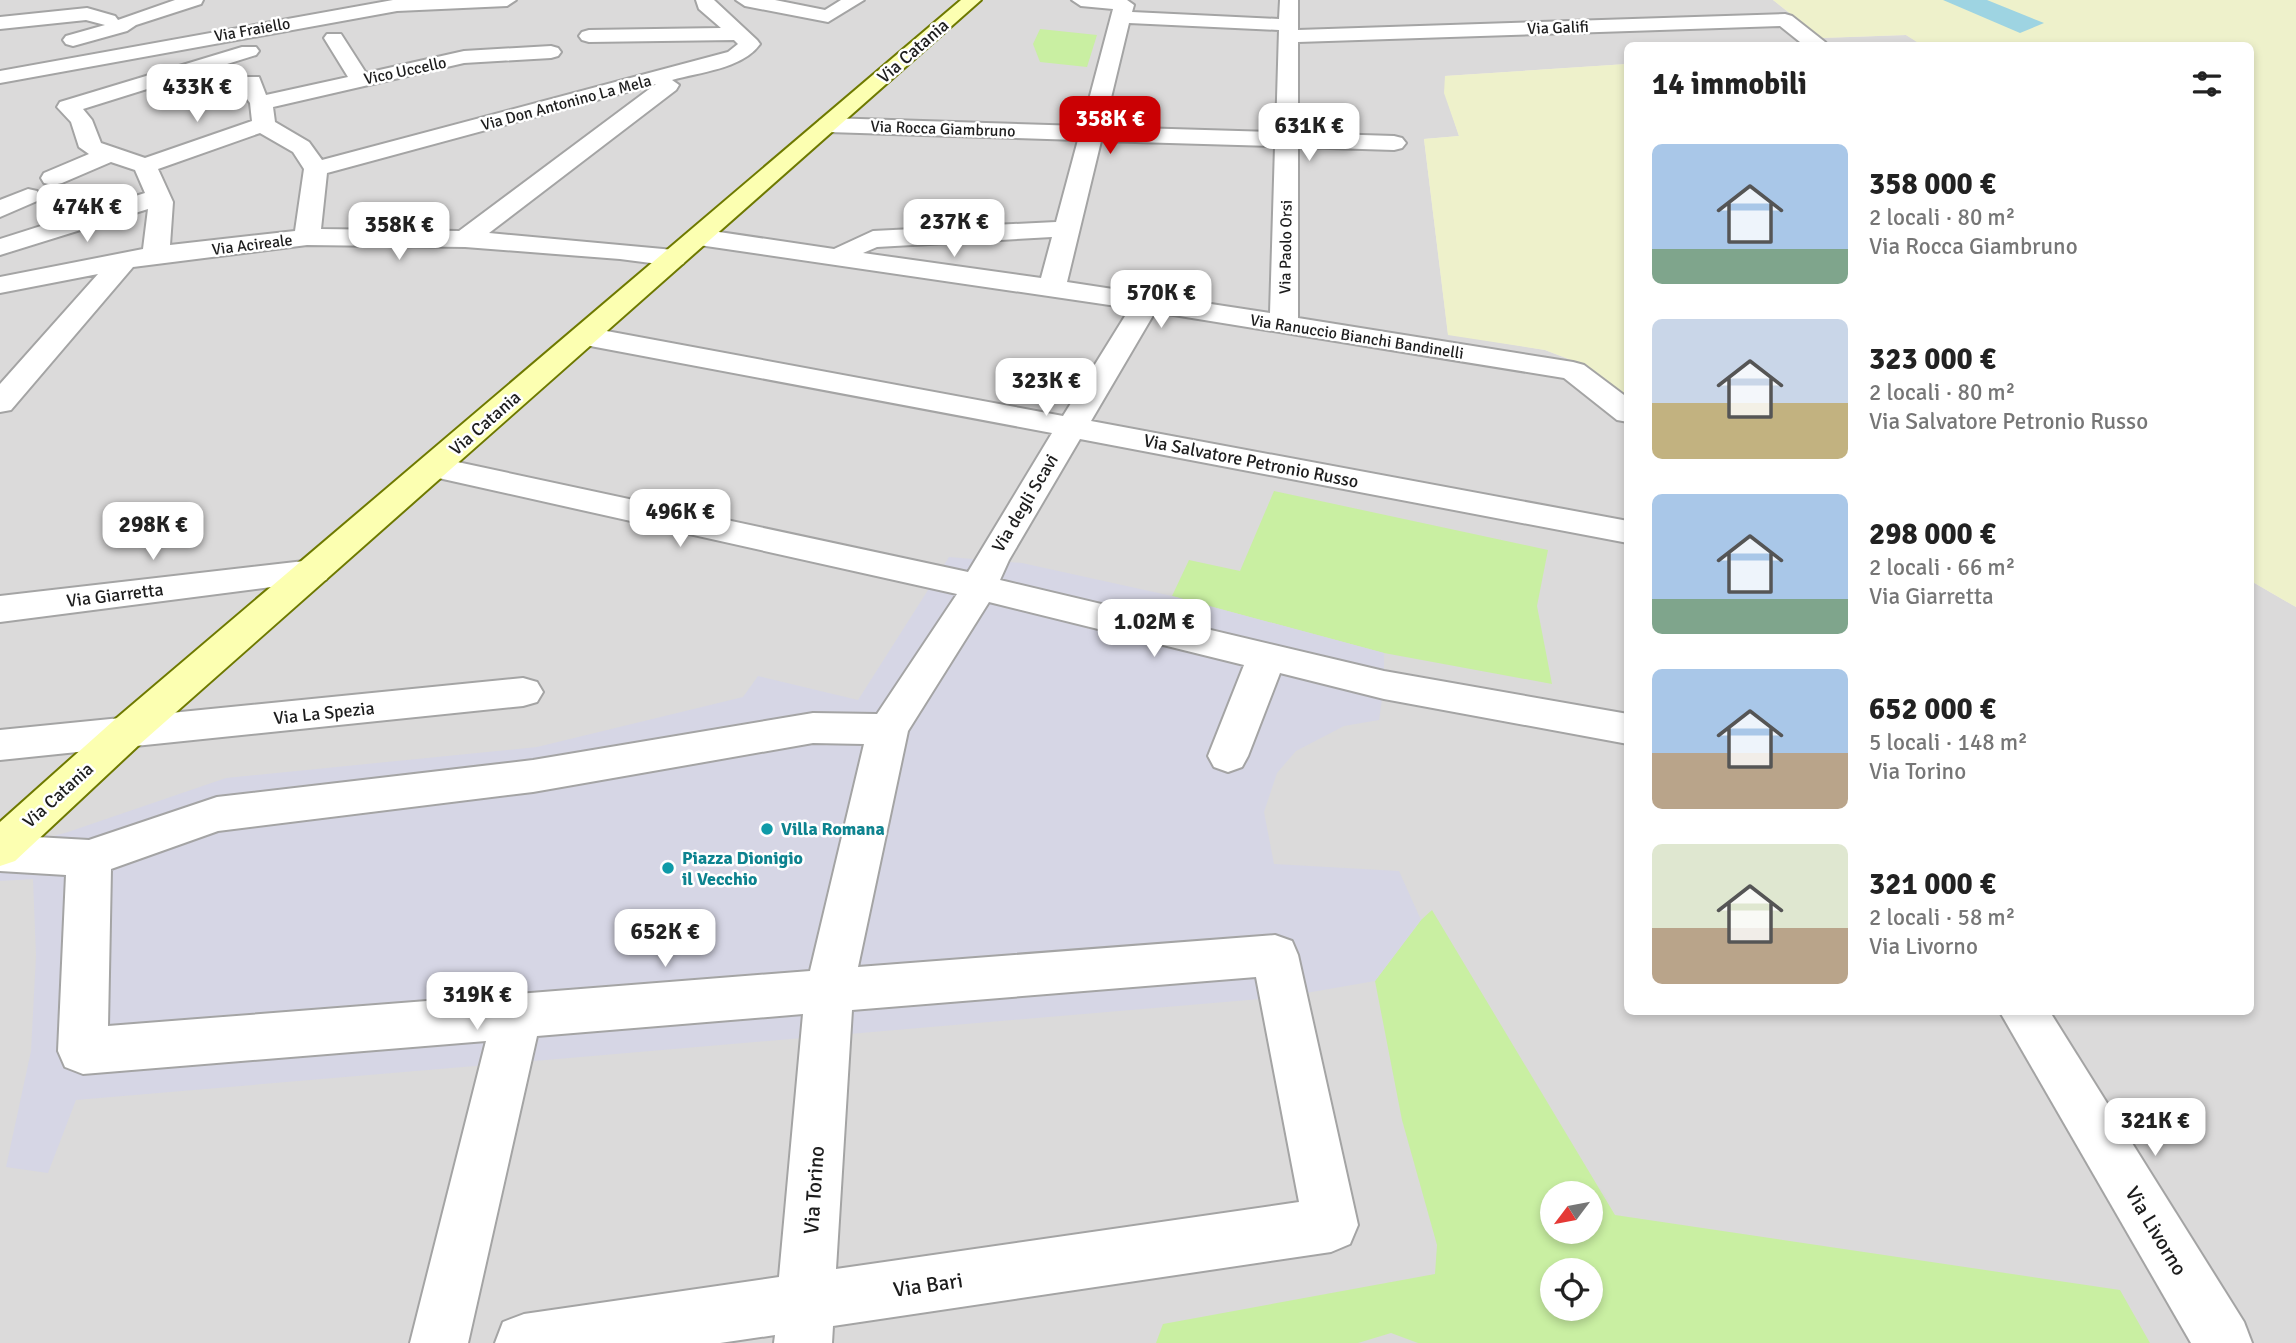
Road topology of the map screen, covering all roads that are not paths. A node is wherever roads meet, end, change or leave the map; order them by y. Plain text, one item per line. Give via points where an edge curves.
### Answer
1 (194, 0) edge
2 (507, 0) edge
3 (705, 0) edge
4 (745, 0) edge
5 (855, 0) edge
6 (972, 0) edge
7 (1081, 0) edge
8 (1289, 0) edge
9 (1749, 0) edge
10 (450, 1) edge
11 (1122, 11) junction
12 (235, 12) dead end
13 (1772, 20) junction
14 (1, 23) edge
15 (128, 23) junction
16 (1288, 31) junction
17 (740, 34) junction
18 (259, 35) junction
19 (589, 36) dead end
20 (334, 38) dead end
21 (192, 40) junction
22 (1813, 42) edge
23 (58, 44) dead end
24 (551, 52) dead end
25 (22, 53) dead end
26 (0, 58) edge
27 (38, 70) junction
28 (0, 77) edge
29 (360, 80) junction
30 (668, 85) dead end
31 (40, 92) dead end
32 (262, 113) junction
33 (828, 125) junction
34 (1091, 133) junction
35 (1287, 139) junction
36 (1394, 143) dead end
37 (109, 154) junction
38 (145, 166) junction
39 (316, 169) junction
40 (53, 178) dead end
41 (28, 196) dead end
42 (159, 197) junction
43 (0, 209) edge
44 (1067, 229) junction
45 (307, 237) junction
46 (699, 237) junction
47 (465, 239) junction
48 (0, 247) edge
49 (156, 255) junction
50 (833, 256) junction
51 (674, 258) junction
52 (124, 261) junction
53 (0, 285) edge
54 (1052, 288) junction
55 (1147, 302) junction
56 (1284, 325) junction
57 (585, 336) junction
58 (0, 403) edge
59 (1624, 409) edge
60 (1071, 428) junction
61 (435, 467) junction
62 (1624, 531) edge
63 (313, 572) junction
64 (985, 574) junction
65 (0, 609) edge
66 (1266, 656) junction
67 (523, 692) dead end
68 (1624, 728) edge
69 (888, 729) junction
70 (125, 733) junction
71 (0, 745) edge
72 (1228, 756) dead end
73 (0, 850) edge
74 (89, 858) junction
75 (827, 1013) junction
76 (2026, 1015) edge
77 (511, 1040) junction
78 (804, 1323) edge
79 (439, 1343) edge
80 (524, 1343) edge
81 (2223, 1343) edge

1 - 15 street
2 - 10 street, Via Fraiello
3 - 17 street
4 - 5 street via 828,16
6 - 33 street, Via Catania
7 - 11 street, Via Galifi
8 - 16 street, Via Paolo Orsi
9 - 13 street
10 - 18 street, Via Fraiello via 397,5
11 - 16 street, Via Galifi
11 - 34 street
12 - 18 street
13 - 16 street, Via Galifi
13 - 22 street, Via Galifi via 1785,20
14 - 15 street via 87,14
15 - 21 street
15 - 23 street
16 - 35 street, Via Paolo Orsi
17 - 19 street
17 - 39 street, Via Don Antonino La Mela via 750,44 735,56
18 - 21 street, Via Fraiello
18 - 32 street via 248,65
18 - 37 street via 68,107 81,120 91,147
20 - 29 street
21 - 27 street, Via Fraiello
24 - 29 street, Vico Uccello via 464,57
25 - 26 street
27 - 28 street, Via Fraiello
27 - 31 street
29 - 32 street, Vico Uccello
30 - 47 street
32 - 38 street, Vico Uccello
32 - 39 street via 271,131 301,147
33 - 34 street, Via Rocca Giambruno
33 - 46 street, Via Catania
34 - 35 street, Via Rocca Giambruno
34 - 44 street
35 - 36 street, Via Rocca Giambruno
35 - 56 street, Via Paolo Orsi
37 - 38 street
37 - 40 street
38 - 42 street
39 - 45 street
41 - 43 street
42 - 48 street
42 - 49 street
44 - 50 street via 873,239
44 - 54 street
45 - 47 street, Via Acireale
45 - 49 street, Via Acireale
46 - 50 street, Via Ranuccio Bianchi Bandinelli
46 - 51 street, Via Catania
47 - 51 street, Via Acireale
49 - 52 street, Via Acireale
50 - 54 street, Via Ranuccio Bianchi Bandinelli
51 - 57 street, Via Catania
52 - 53 street, Via Acireale
52 - 58 street
54 - 55 street, Via Ranuccio Bianchi Bandinelli
55 - 56 street, Via Ranuccio Bianchi Bandinelli
55 - 60 street, Via degli Scavi
56 - 59 street, Via Ranuccio Bianchi Bandinelli via 1573,371
57 - 60 street, Via Salvatore Petronio Russo
57 - 61 street, Via Catania
60 - 62 street, Via Salvatore Petronio Russo
60 - 64 street, Via degli Scavi
61 - 63 street, Via Catania
61 - 64 street via 937,577
63 - 65 street, Via Giarretta
63 - 70 street, Via Catania
64 - 66 street
64 - 69 street, Via degli Scavi
66 - 68 street via 1384,685
66 - 72 street
67 - 70 street, Via La Spezia
69 - 74 street via 813,728 533,776 217,814
69 - 75 street, Via Torino
70 - 71 street, Via La Spezia
70 - 73 street, Via Catania
73 - 74 street
74 - 77 street via 83,1051
75 - 77 street
75 - 78 street, Via Torino
75 - 78 street, Via Bari via 1275,955 1331,1225
76 - 81 street, Via Livorno
77 - 79 street
78 - 80 street, Via Bari

